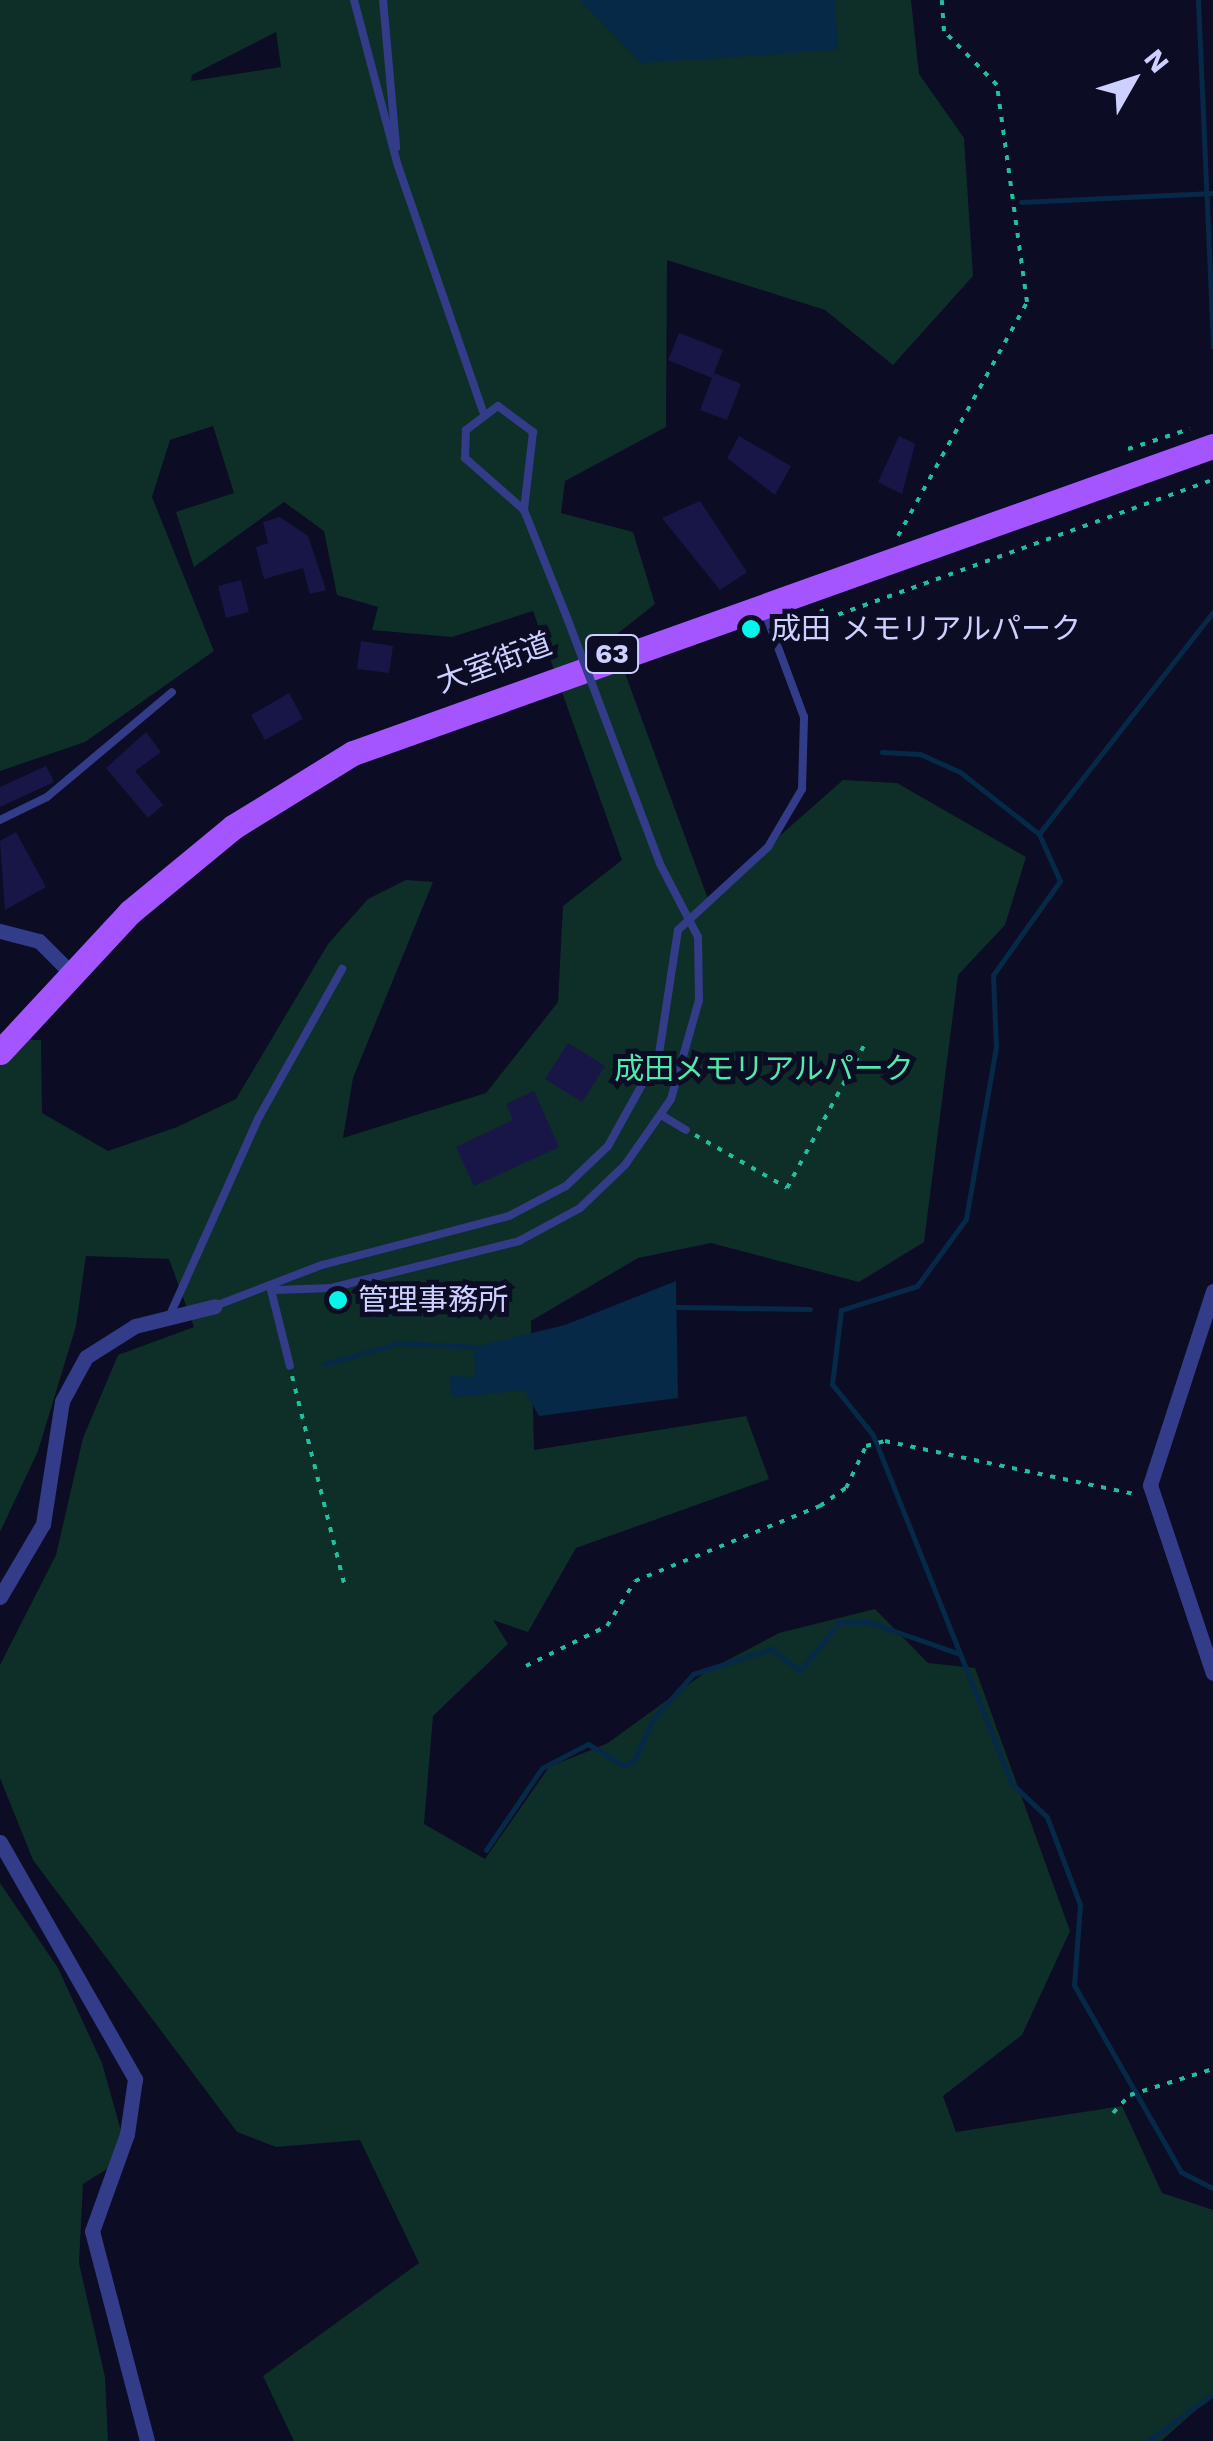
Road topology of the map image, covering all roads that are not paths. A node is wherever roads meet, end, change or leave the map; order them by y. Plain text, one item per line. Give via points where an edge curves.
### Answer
1 (354, 0) edge
2 (383, 0) edge
3 (398, 166) junction
4 (484, 412) junction
5 (1204, 437) edge
6 (524, 510) junction
7 (762, 603) junction
8 (172, 692) dead end
9 (0, 820) edge
10 (685, 920) junction
11 (0, 930) edge
12 (342, 969) dead end
13 (72, 974) junction
14 (0, 1052) edge
15 (661, 1115) junction
16 (686, 1130) road end
17 (271, 1290) junction
18 (1213, 1291) edge
19 (215, 1306) joint
20 (169, 1317) junction
21 (290, 1366) road end
22 (0, 1596) edge
23 (1213, 1673) edge
24 (0, 1842) edge
25 (147, 2441) edge

1 - 3 lane
2 - 3 lane
3 - 4 lane
4 - 6 lane via 466,430 465,458
4 - 6 lane via 514,410 533,432
5 - 7 main road, 大室街道 / 63
6 - 10 lane, bridge
7 - 10 lane via 804,718 802,789 768,848
7 - 13 main road, 大室街道 / 63 via 352,753 218,839
8 - 9 lane via 47,797
10 - 15 lane via 698,937 700,1000
10 - 17 lane via 660,1054 623,1127 590,1166 509,1216 322,1265
11 - 13 street via 39,941
12 - 20 lane via 259,1116
13 - 14 main road, 大室街道 / 63
15 - 16 lane
15 - 17 lane via 605,1187 519,1241 331,1288
17 - 19 lane
17 - 21 lane
18 - 23 street via 1156,1455 1152,1495
19 - 20 street
20 - 22 street via 109,1337 69,1380 43,1524
24 - 25 street via 135,2079 127,2134 92,2231

